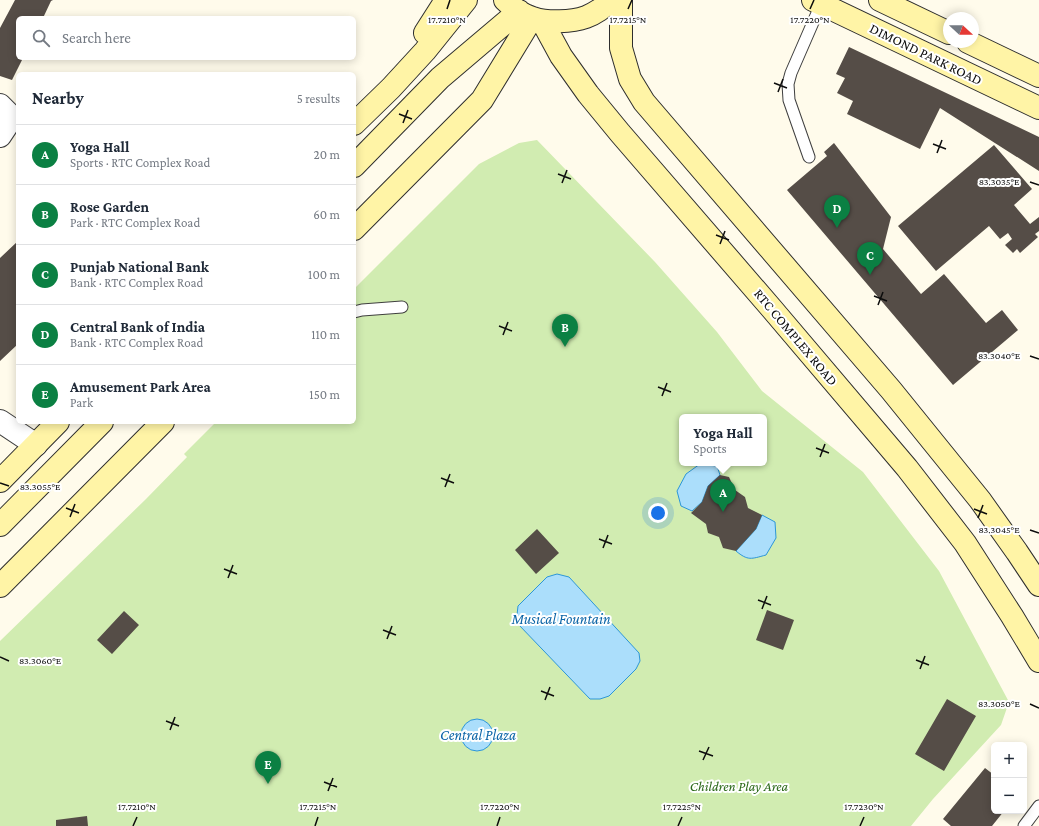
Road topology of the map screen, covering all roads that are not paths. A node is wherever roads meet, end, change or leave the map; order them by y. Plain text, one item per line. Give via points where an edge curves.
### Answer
1 (446, 0) edge
2 (466, 0) edge
3 (611, 0) edge
4 (621, 0) edge
5 (880, 0) edge
6 (817, 2) edge
7 (524, 12) edge
8 (943, 30) edge
9 (979, 47) edge
10 (1039, 76) edge
11 (391, 88) junction
12 (1039, 108) edge
13 (9, 110) edge
14 (356, 122) edge
15 (0, 136) edge
16 (809, 157) dead end
17 (356, 164) edge
18 (356, 227) edge
19 (402, 307) dead end
20 (356, 312) edge
21 (0, 421) edge
22 (56, 424) edge
23 (100, 424) edge
24 (160, 424) edge
25 (36, 445) junction
26 (0, 481) edge
27 (0, 525) edge
28 (1039, 585) edge
29 (0, 586) edge
30 (1039, 661) edge
31 (1039, 806) edge
32 (1024, 826) edge

1 - 11 main road
2 - 11 main road
3 - 7 main road via 606,6 586,17 564,21
4 - 28 main road via 621,48 630,79 644,102 892,390 980,500
5 - 8 main road, DIMOND PARK ROAD
6 - 12 main road, DIMOND PARK ROAD
6 - 16 lane via 788,84 789,100
7 - 17 main road via 440,78
7 - 18 main road via 482,100
7 - 30 main road, RTC COMPLEX ROAD via 561,56 588,94 907,468 964,544
9 - 10 main road, DIMOND PARK ROAD
11 - 14 main road
13 - 15 street via 6,127
19 - 20 lane
21 - 25 street
22 - 25 main road
23 - 27 main road
24 - 29 main road
25 - 26 main road
31 - 32 lane

